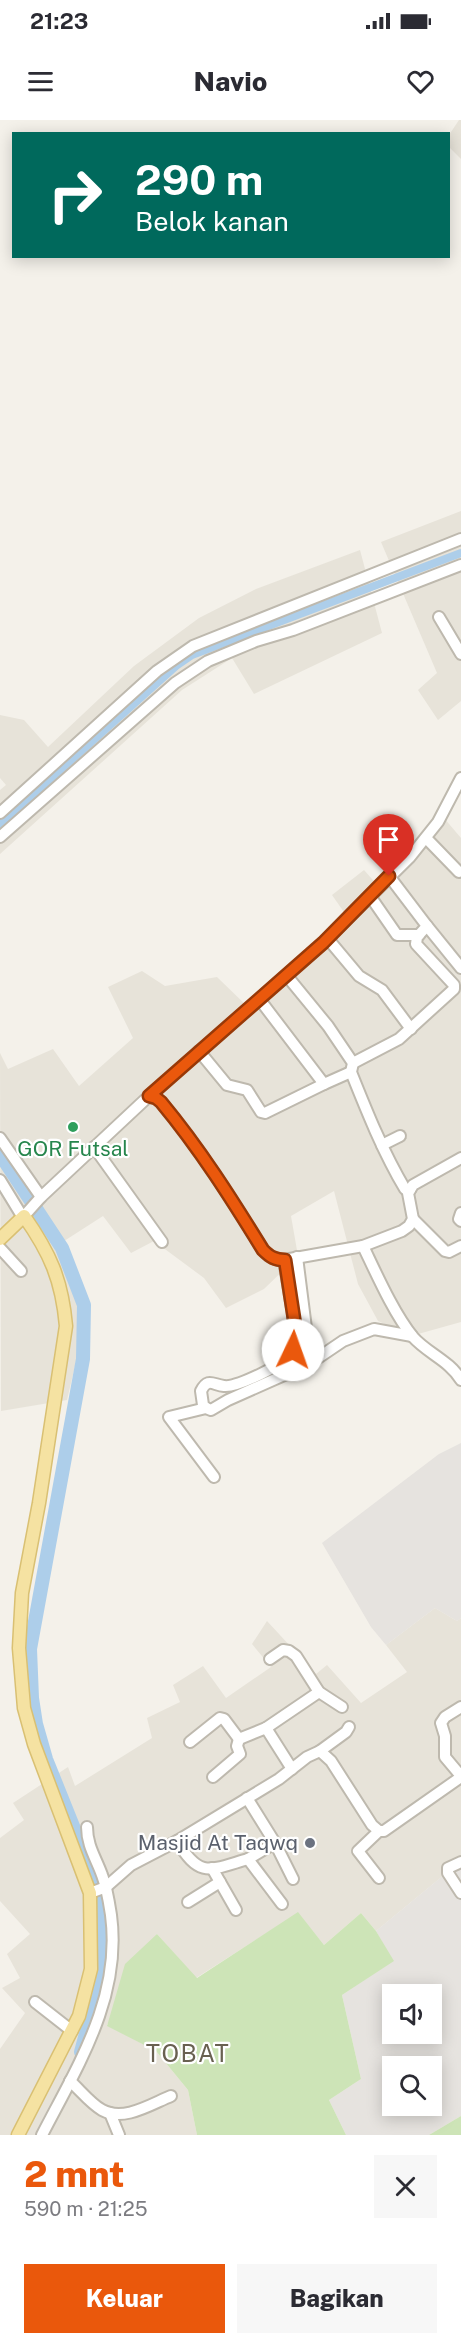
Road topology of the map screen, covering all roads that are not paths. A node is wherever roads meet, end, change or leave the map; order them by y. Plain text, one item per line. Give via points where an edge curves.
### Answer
1 (461, 539) edge
2 (461, 565) edge
3 (439, 617) dead end
4 (461, 654) edge
5 (461, 778) edge
6 (0, 813) edge
7 (0, 837) edge
8 (426, 838) junction
9 (459, 872) dead end
10 (389, 876) junction
11 (370, 896) junction
12 (423, 930) junction
13 (328, 939) junction
14 (461, 968) edge
15 (287, 976) junction
16 (260, 1000) junction
17 (411, 1029) junction
18 (199, 1051) junction
19 (352, 1068) junction
20 (324, 1084) junction
21 (149, 1096) junction
22 (399, 1136) dead end
23 (0, 1137) edge
24 (382, 1145) junction
25 (94, 1147) junction
26 (461, 1158) edge
27 (0, 1180) edge
28 (410, 1190) junction
29 (39, 1199) junction
30 (461, 1214) edge
31 (24, 1215) junction
32 (413, 1219) junction
33 (461, 1221) edge
34 (0, 1239) edge
35 (162, 1242) dead end
36 (363, 1246) junction
37 (461, 1246) edge
38 (0, 1248) edge
39 (297, 1257) junction
40 (285, 1260) junction
41 (21, 1271) dead end
42 (412, 1336) junction
43 (302, 1337) junction
44 (294, 1356) junction
45 (319, 1356) junction
46 (303, 1365) junction
47 (461, 1380) edge
48 (223, 1386) junction
49 (228, 1400) junction
50 (206, 1408) junction
51 (214, 1477) dead end
52 (270, 1659) dead end
53 (319, 1692) junction
54 (342, 1707) dead end
55 (461, 1707) edge
56 (349, 1726) dead end
57 (266, 1728) junction
58 (239, 1740) junction
59 (190, 1742) dead end
60 (320, 1751) junction
61 (292, 1769) junction
62 (213, 1777) dead end
63 (461, 1777) edge
64 (247, 1798) junction
65 (87, 1827) dead end
66 (379, 1831) junction
67 (177, 1841) junction
68 (275, 1843) junction
69 (248, 1859) junction
70 (461, 1862) edge
71 (212, 1868) junction
72 (379, 1878) dead end
73 (293, 1879) dead end
74 (220, 1882) junction
75 (98, 1890) junction
76 (461, 1893) edge
77 (188, 1902) dead end
78 (282, 1904) dead end
79 (236, 1910) dead end
80 (35, 2002) dead end
81 (72, 2031) junction
82 (70, 2081) junction
83 (171, 2096) dead end
84 (110, 2113) junction
85 (18, 2135) edge
86 (42, 2135) edge
87 (119, 2135) edge

1 - 6 street via 193,646 157,671
2 - 7 street via 256,641 201,666 153,701
3 - 4 street
5 - 8 street
8 - 9 street
8 - 10 street
10 - 11 street
10 - 12 street
11 - 12 street via 397,935
11 - 13 street
12 - 14 street
12 - 17 street via 416,944 454,989
13 - 15 street
13 - 17 street via 359,976 382,990
15 - 16 street
15 - 19 street via 328,1026
16 - 18 street
16 - 20 street
17 - 19 street
18 - 20 street via 226,1085 247,1090 261,1112
18 - 21 street
19 - 20 street
19 - 24 street
21 - 25 street
21 - 40 street via 161,1102 191,1138 263,1250
22 - 24 street
23 - 29 street
24 - 28 street via 405,1189
25 - 29 street
25 - 35 street
26 - 28 street
27 - 31 street
28 - 32 street
29 - 31 street
30 - 33 street
31 - 34 main road
31 - 75 main road via 54,1266 64,1300 66,1326 22,1593 20,1677 34,1744
32 - 36 street via 402,1231
32 - 37 street via 445,1251
36 - 39 street
36 - 42 street
38 - 41 street
39 - 40 street
39 - 43 street
40 - 43 street
42 - 45 street via 374,1329
42 - 47 street
43 - 44 street via 293,1345
43 - 45 street via 314,1340
44 - 46 street
44 - 48 street via 247,1380
45 - 46 street
46 - 49 street
48 - 49 street
48 - 50 street via 213,1382 203,1385 201,1398
49 - 50 street via 211,1410
50 - 51 street via 169,1417
52 - 53 street via 289,1651
53 - 54 street
53 - 57 street
55 - 63 street via 441,1723 444,1757
56 - 60 street
57 - 58 street
57 - 61 street
58 - 59 street via 223,1718
58 - 62 street via 240,1754 228,1757
60 - 61 street
60 - 66 street
61 - 64 street
63 - 66 street
64 - 67 street
64 - 68 street
65 - 75 street
66 - 72 street via 358,1851
67 - 71 street via 191,1863
67 - 75 street via 131,1865
68 - 69 street
68 - 73 street
69 - 71 street
69 - 78 street
70 - 76 street via 448,1868 448,1873
71 - 74 street
74 - 77 street
74 - 79 street
75 - 81 main road via 91,1969
75 - 82 street via 111,1917 110,1980 97,2025
80 - 81 street
81 - 85 main road
82 - 84 street
82 - 86 street
83 - 84 street via 128,2114
84 - 87 street

